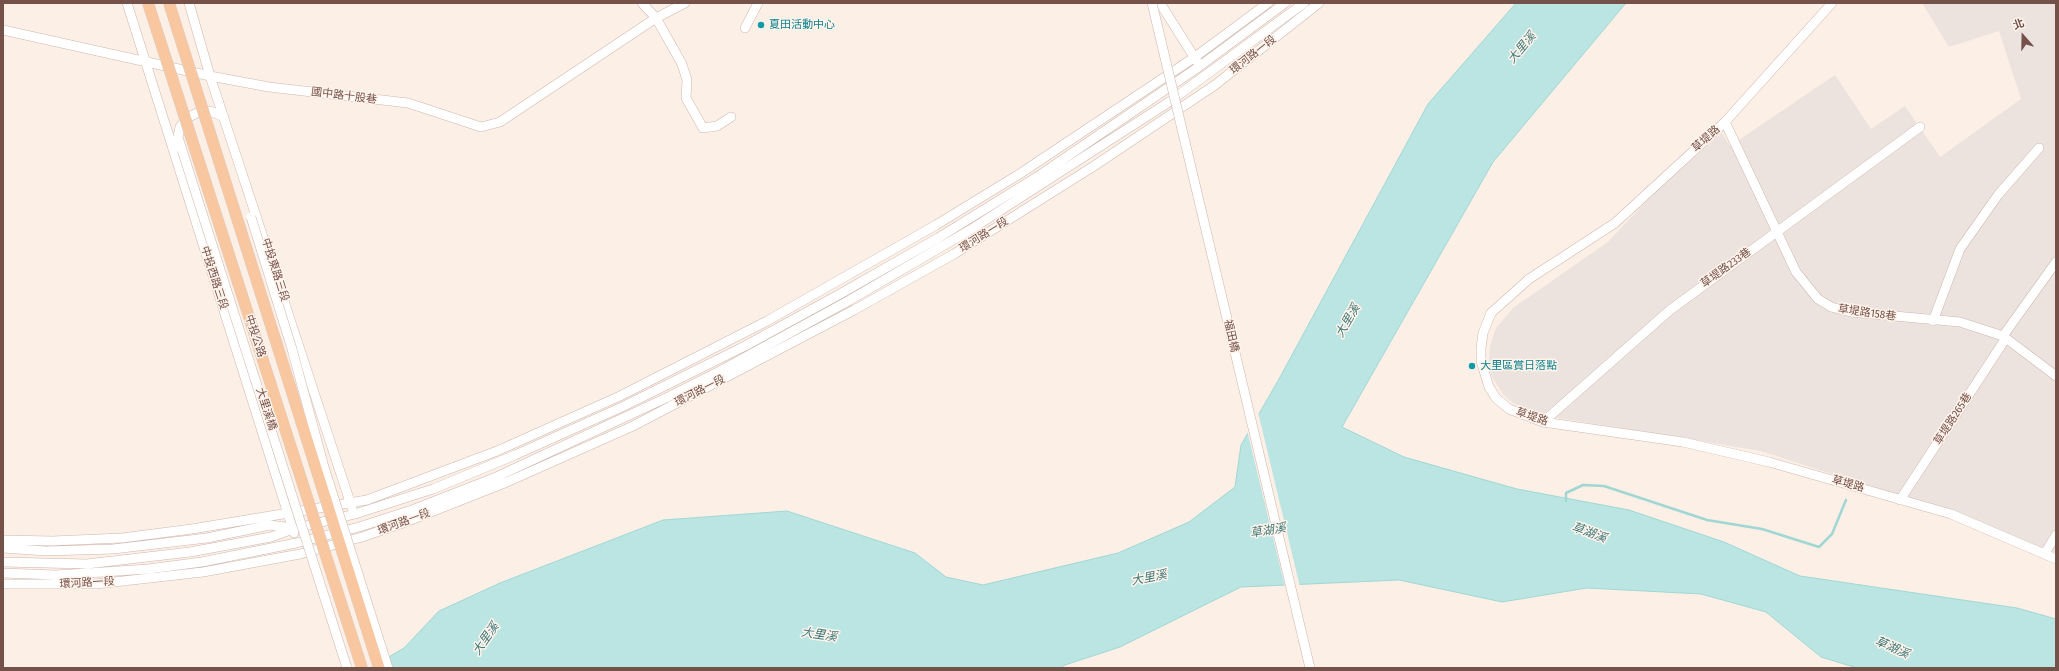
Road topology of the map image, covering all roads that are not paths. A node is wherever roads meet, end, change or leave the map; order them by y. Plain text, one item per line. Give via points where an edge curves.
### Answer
1 (127, 3) edge
2 (148, 3) edge
3 (169, 3) edge
4 (189, 3) edge
5 (642, 3) edge
6 (685, 3) edge
7 (758, 3) edge
8 (1152, 3) edge
9 (1160, 3) edge
10 (1268, 3) edge
11 (1285, 3) edge
12 (1304, 3) edge
13 (1320, 3) edge
14 (1832, 3) edge
15 (656, 18) junction
16 (745, 28) dead end
17 (3, 30) edge
18 (1195, 58) junction
19 (145, 61) junction
20 (1200, 66) junction
21 (1207, 75) junction
22 (210, 76) junction
23 (1215, 85) junction
24 (164, 117) junction
25 (224, 117) junction
26 (731, 117) dead end
27 (1725, 122) junction
28 (1920, 127) dead end
29 (2039, 148) dead end
30 (182, 150) junction
31 (243, 173) junction
32 (1777, 231) junction
33 (2056, 262) edge
34 (1933, 321) junction
35 (2004, 337) junction
36 (2056, 376) edge
37 (1543, 422) junction
38 (1900, 500) junction
39 (351, 502) junction
40 (288, 513) junction
41 (355, 514) junction
42 (359, 527) junction
43 (293, 529) junction
44 (2056, 535) edge
45 (362, 537) junction
46 (3, 540) edge
47 (296, 543) junction
48 (3, 548) edge
49 (2044, 553) junction
50 (300, 554) junction
51 (2056, 559) edge
52 (3, 562) edge
53 (3, 573) edge
54 (3, 584) edge
55 (347, 668) edge
56 (362, 668) edge
57 (379, 668) edge
58 (388, 668) edge
59 (1310, 668) edge

1 - 19 street, 中投西路三段
2 - 56 main road, 中投公路, bridge
3 - 57 main road, 中投公路, bridge
4 - 22 street, 中投東路三段
5 - 15 street
6 - 15 street, 國中路十股巷
7 - 16 street
8 - 59 street, 福田橋, bridge
9 - 18 street
10 - 18 street
11 - 20 street, 環河路一段
12 - 21 street, 環河路一段
13 - 23 street, 環河路一段
14 - 27 street, 草堤路
15 - 22 street, 國中路十股巷 via 500,122 481,127 408,103 269,87
15 - 26 street via 682,64 687,80 686,98 703,128 717,126
17 - 19 street, 國中路十股巷
18 - 20 street
18 - 39 street via 1021,173 936,225 767,321 620,396 497,451 367,500
19 - 22 street, 國中路十股巷
19 - 24 street, 中投西路三段
20 - 21 street
20 - 41 street, 環河路一段 via 1040,175 938,238 744,346 622,407 515,455 433,489
21 - 23 street
21 - 42 street, 環河路一段 via 1122,133 970,230 850,300 720,371 494,478 412,510
22 - 25 street, 中投東路三段
23 - 45 street, 環河路一段 via 1094,166 954,254 776,352 633,426 507,482
24 - 30 street
24 - 40 street, 中投西路三段
25 - 30 street via 210,111 199,112 187,118 180,127 178,137
25 - 31 street, 中投東路三段
27 - 32 street, 草堤路158巷
27 - 37 street, 草堤路 via 1615,223 1529,280 1491,313 1483,333 1481,348 1481,361 1489,387 1496,398 1509,409
28 - 32 street, 草堤路233巷
29 - 34 street via 1998,196 1960,249
30 - 55 street, 大里溪橋, bridge
31 - 39 street, 中投東路三段
31 - 58 street, bridge via 251,218 292,349 324,467
32 - 34 street, 草堤路158巷 via 1796,272 1818,299 1831,308
32 - 37 street, 草堤路233巷 via 1670,310
33 - 35 street, 草堤路265巷
34 - 35 street, 草堤路158巷 via 1960,322
35 - 36 street, 草堤路158巷
35 - 38 street, 草堤路265巷
37 - 38 street, 草堤路 via 1683,442 1770,462
38 - 49 street, 草堤路 via 1951,514
39 - 40 street
39 - 41 street, 中投東路三段
40 - 43 street, 中投西路三段
40 - 46 street via 122,538
41 - 42 street, 中投東路三段
41 - 43 street, 環河路一段
42 - 45 street, 中投東路三段
42 - 47 street, 環河路一段
43 - 47 street, 中投西路三段
43 - 48 street, 環河路一段 via 270,525 207,538 113,549 46,551
43 - 52 street, 環河路一段 via 271,537 190,552 87,564
44 - 49 street
45 - 50 street, 環河路一段
47 - 50 street, 中投西路三段
47 - 53 street, 環河路一段 via 202,562 148,569 55,575
49 - 51 street, 草堤路
50 - 54 street, 環河路一段 via 203,572 96,584

